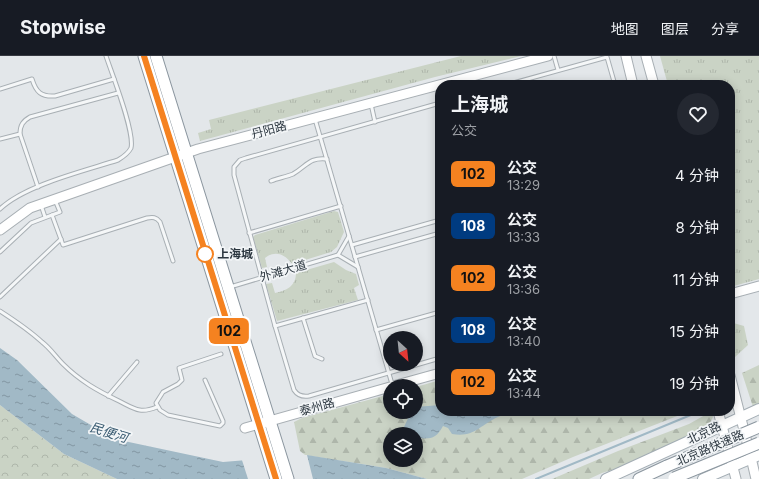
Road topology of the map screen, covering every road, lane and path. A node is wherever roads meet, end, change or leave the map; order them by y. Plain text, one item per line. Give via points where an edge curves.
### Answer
1 (106, 56) edge
2 (144, 56) edge
3 (156, 56) edge
4 (548, 56) edge
5 (554, 56) edge
6 (607, 56) edge
7 (626, 56) edge
8 (646, 56) edge
9 (558, 70) junction
10 (114, 79) junction
11 (469, 80) edge
12 (523, 80) edge
13 (614, 80) edge
14 (632, 80) edge
15 (652, 80) edge
16 (435, 88) edge
17 (0, 89) edge
18 (118, 93) junction
19 (371, 103) junction
20 (435, 105) edge
21 (315, 118) junction
22 (375, 122) junction
23 (20, 134) junction
24 (321, 137) junction
25 (0, 139) edge
26 (187, 153) junction
27 (175, 156) junction
28 (327, 159) junction
29 (271, 181) dead end
30 (38, 187) junction
31 (55, 199) junction
32 (41, 204) junction
33 (341, 206) junction
34 (0, 208) edge
35 (52, 214) junction
36 (45, 217) junction
37 (435, 221) edge
38 (0, 230) edge
39 (250, 234) junction
40 (435, 234) edge
41 (349, 236) junction
42 (61, 239) junction
43 (352, 245) junction
44 (0, 252) edge
45 (338, 255) junction
46 (355, 257) junction
47 (173, 261) dead end
48 (358, 268) junction
49 (262, 278) junction
50 (759, 286) edge
51 (228, 287) junction
52 (735, 293) edge
53 (0, 297) edge
54 (368, 300) junction
55 (0, 311) edge
56 (435, 313) edge
57 (303, 318) junction
58 (275, 326) junction
59 (376, 330) junction
60 (222, 354) dead end
61 (322, 359) dead end
62 (435, 359) edge
63 (137, 362) dead end
64 (389, 373) junction
65 (435, 374) edge
66 (390, 379) edge
67 (418, 379) edge
68 (205, 380) dead end
69 (383, 389) edge
70 (735, 394) edge
71 (108, 396) junction
72 (157, 407) junction
73 (759, 409) edge
74 (719, 416) edge
75 (741, 416) junction
76 (270, 420) junction
77 (258, 424) junction
78 (722, 425) junction
79 (759, 427) edge
80 (245, 428) dead end
81 (759, 443) edge
82 (755, 456) edge
83 (733, 466) junction
84 (276, 479) edge
85 (288, 479) edge
86 (606, 479) edge
87 (639, 479) edge
88 (672, 479) edge
89 (703, 479) edge
90 (736, 479) edge
91 (756, 479) edge

1 - 10 lane
2 - 27 highway
3 - 26 highway
4 - 11 street, 丹阳路
5 - 9 lane
6 - 9 lane
6 - 13 lane
7 - 14 street
8 - 15 street
9 - 12 lane
10 - 17 lane via 51,97 40,93 32,79
10 - 18 lane
16 - 19 street, 丹阳路
18 - 23 lane via 30,117 20,127
18 - 30 lane via 132,139 127,154 118,160
19 - 21 street, 丹阳路
19 - 22 lane
20 - 22 lane
21 - 24 lane
21 - 26 street, 丹阳路
22 - 24 lane
23 - 25 lane
23 - 30 lane
24 - 28 lane
24 - 39 lane via 240,160 234,167 233,172
26 - 27 street, 丹阳路
26 - 51 highway
27 - 31 street, 丹阳路
27 - 77 highway
28 - 29 lane via 318,158 291,174
28 - 33 lane
30 - 34 lane via 18,195
31 - 32 street, 丹阳路
31 - 35 lane via 60,212
32 - 36 lane
32 - 38 street, 丹阳路 via 30,208
33 - 39 lane
33 - 41 lane
35 - 36 lane
35 - 42 lane
36 - 44 lane via 31,223
37 - 43 lane
39 - 49 lane
40 - 46 lane
41 - 43 lane
41 - 45 lane
42 - 47 lane via 63,245 153,217 160,222
42 - 53 lane
43 - 46 lane
45 - 48 lane
45 - 49 lane, 外滩大道
46 - 48 lane
48 - 54 lane
49 - 51 lane, 外滩大道
49 - 58 lane
50 - 52 street
51 - 76 highway
54 - 57 lane
54 - 59 lane
55 - 71 lane via 43,342 64,365 89,386
56 - 59 lane
57 - 58 lane
57 - 61 lane via 315,356
58 - 64 lane via 294,390 301,396 309,396
59 - 64 lane
60 - 72 lane via 179,368 182,380 159,396
62 - 64 lane
63 - 71 lane
64 - 66 lane
65 - 67 street, 泰州路
68 - 72 lane via 224,423 220,426 168,415
69 - 76 street, 泰州路
70 - 75 street
71 - 72 lane via 142,411
73 - 75 main road, 北京路
74 - 78 street
75 - 78 main road, 北京路
75 - 82 street
76 - 77 street, 泰州路
76 - 85 highway
77 - 80 street, 泰州路
77 - 84 highway
78 - 83 street
78 - 86 main road, 北京路
79 - 87 highway, 北京路快速路, bridge
81 - 88 highway, 北京路快速路, bridge
82 - 83 main road
82 - 91 street
83 - 89 main road
83 - 90 street

